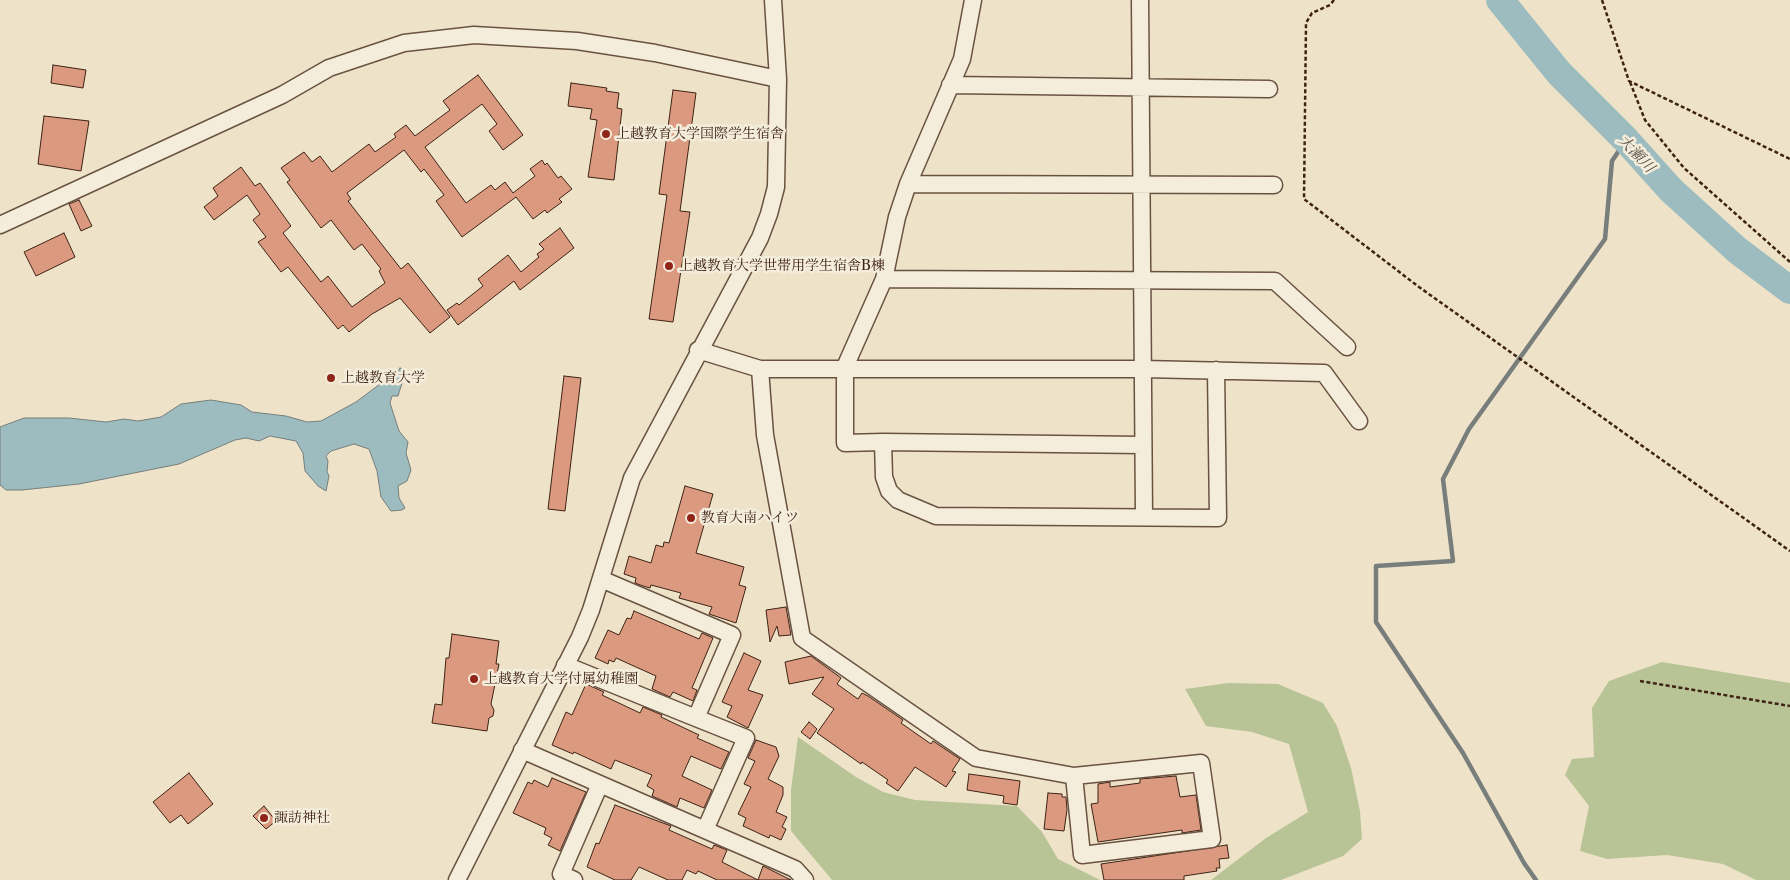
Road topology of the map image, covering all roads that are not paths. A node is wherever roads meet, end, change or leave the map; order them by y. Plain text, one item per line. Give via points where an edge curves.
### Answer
1 (773, 0) edge
2 (973, 0) edge
3 (1140, 0) edge
4 (778, 79) junction
5 (950, 85) junction
6 (1141, 89) junction
7 (1269, 89) dead end
8 (908, 184) junction
9 (1141, 185) junction
10 (1274, 185) dead end
11 (0, 225) edge
12 (884, 279) junction
13 (1142, 280) junction
14 (1347, 347) dead end
15 (698, 350) junction
16 (845, 367) junction
17 (1143, 368) junction
18 (760, 369) junction
19 (1216, 370) junction
20 (1359, 422) dead end
21 (883, 442) junction
22 (1144, 445) junction
23 (1144, 516) junction
24 (600, 579) junction
25 (565, 665) junction
26 (696, 718) junction
27 (522, 750) junction
28 (1074, 776) junction
29 (600, 784) junction
30 (706, 830) junction
31 (457, 880) edge
32 (574, 880) edge
33 (805, 880) edge

1 - 4 street
2 - 5 street via 962,59
3 - 6 street
4 - 11 street via 655,53 577,41 474,35 404,43 329,68 282,95
4 - 15 street via 776,187 769,214 760,238
5 - 6 street
5 - 8 street
6 - 7 street
6 - 9 street
8 - 9 street
8 - 12 street
9 - 10 street
9 - 13 street
12 - 13 street
12 - 16 street
13 - 14 street via 1275,281
13 - 17 street
15 - 18 street
15 - 24 street via 632,478
16 - 17 street
16 - 18 street
16 - 21 street via 845,442
17 - 19 street
17 - 22 street
18 - 28 street via 766,435 802,638 976,758
19 - 20 street via 1324,372
19 - 23 street via 1218,518
21 - 22 street
21 - 23 street via 884,477 889,491 898,500 936,516
22 - 23 street
24 - 25 street via 580,637
24 - 26 street via 732,635
25 - 26 street
25 - 27 street
26 - 30 street via 746,738
27 - 29 street
27 - 31 street
28 - 28 street via 1200,762 1212,839 1082,855
29 - 30 street
29 - 32 street via 561,874
30 - 33 street via 795,870

